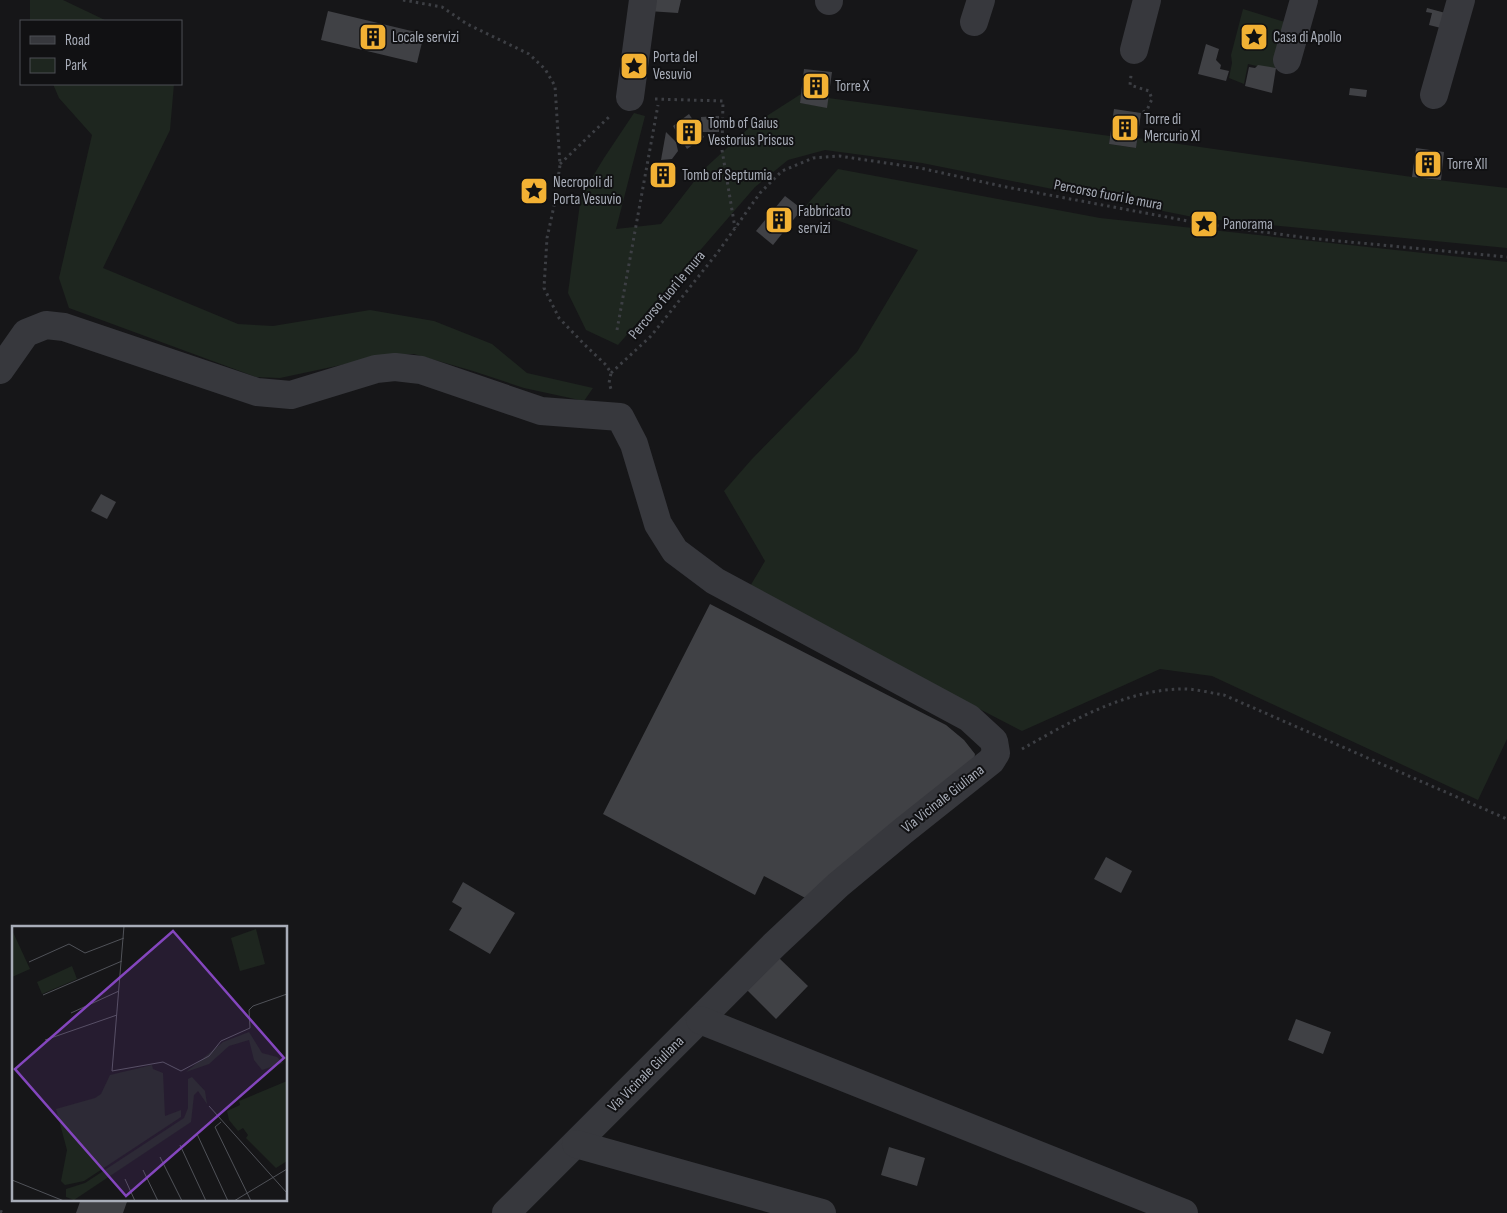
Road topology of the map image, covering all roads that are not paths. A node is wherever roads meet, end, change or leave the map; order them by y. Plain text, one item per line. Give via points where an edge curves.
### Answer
1 (643, 0) edge
2 (1148, 0) edge
3 (1304, 0) edge
4 (1461, 0) edge
5 (1134, 50) dead end
6 (1287, 60) dead end
7 (1434, 95) dead end
8 (630, 97) road end
9 (0, 370) edge
10 (700, 1020) junction
11 (576, 1144) junction
12 (506, 1213) edge
13 (822, 1213) edge
14 (1184, 1213) edge

1 - 8 street
2 - 5 street
3 - 6 street
4 - 7 street
9 - 10 street, Via Vicinale Giuliana via 26,332 46,325 64,327 257,392 291,395 376,369 395,367 421,370 541,411 620,417 634,444 658,524 676,551 715,581 969,718 994,741 996,753 991,762 838,885
10 - 11 street, Via Vicinale Giuliana
10 - 14 street
11 - 12 street, Via Vicinale Giuliana
11 - 13 street

